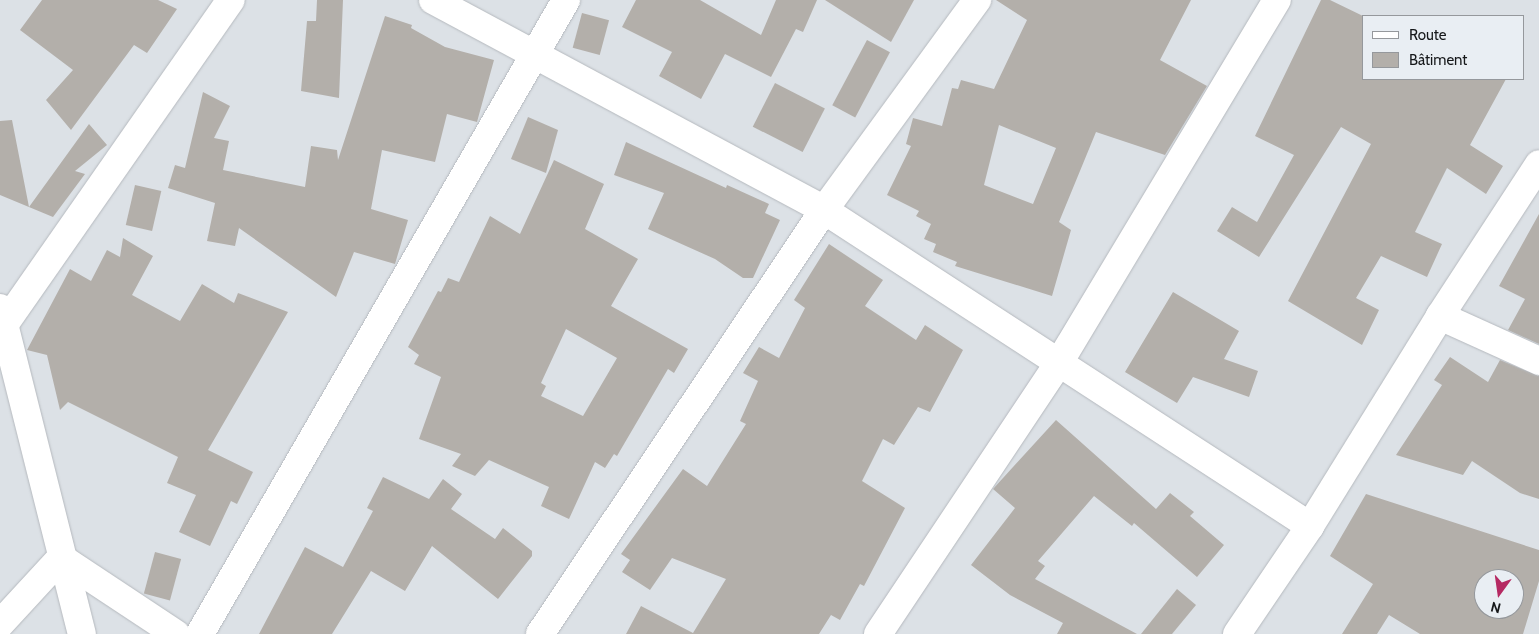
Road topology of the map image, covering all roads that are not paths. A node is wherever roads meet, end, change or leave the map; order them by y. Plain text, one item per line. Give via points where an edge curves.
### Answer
1 (230, 0) edge
2 (433, 0) edge
3 (566, 0) edge
4 (976, 0) edge
5 (1277, 0) edge
6 (535, 55) junction
7 (1539, 164) edge
8 (824, 210) junction
9 (2, 316) edge
10 (1440, 316) junction
11 (1060, 361) junction
12 (1539, 361) edge
13 (1310, 526) junction
14 (60, 558) junction
15 (0, 624) edge
16 (82, 634) edge
17 (176, 634) edge
18 (200, 634) edge
19 (540, 634) edge
20 (878, 634) edge
21 (1237, 634) edge

1 - 9 street
2 - 6 street
3 - 6 street
4 - 8 street
5 - 11 street
6 - 8 street
6 - 18 street
7 - 10 street
8 - 11 street
8 - 19 street
9 - 14 street
10 - 12 street
10 - 13 street
11 - 13 street
11 - 20 street
13 - 21 street
14 - 15 street
14 - 16 street
14 - 17 street

